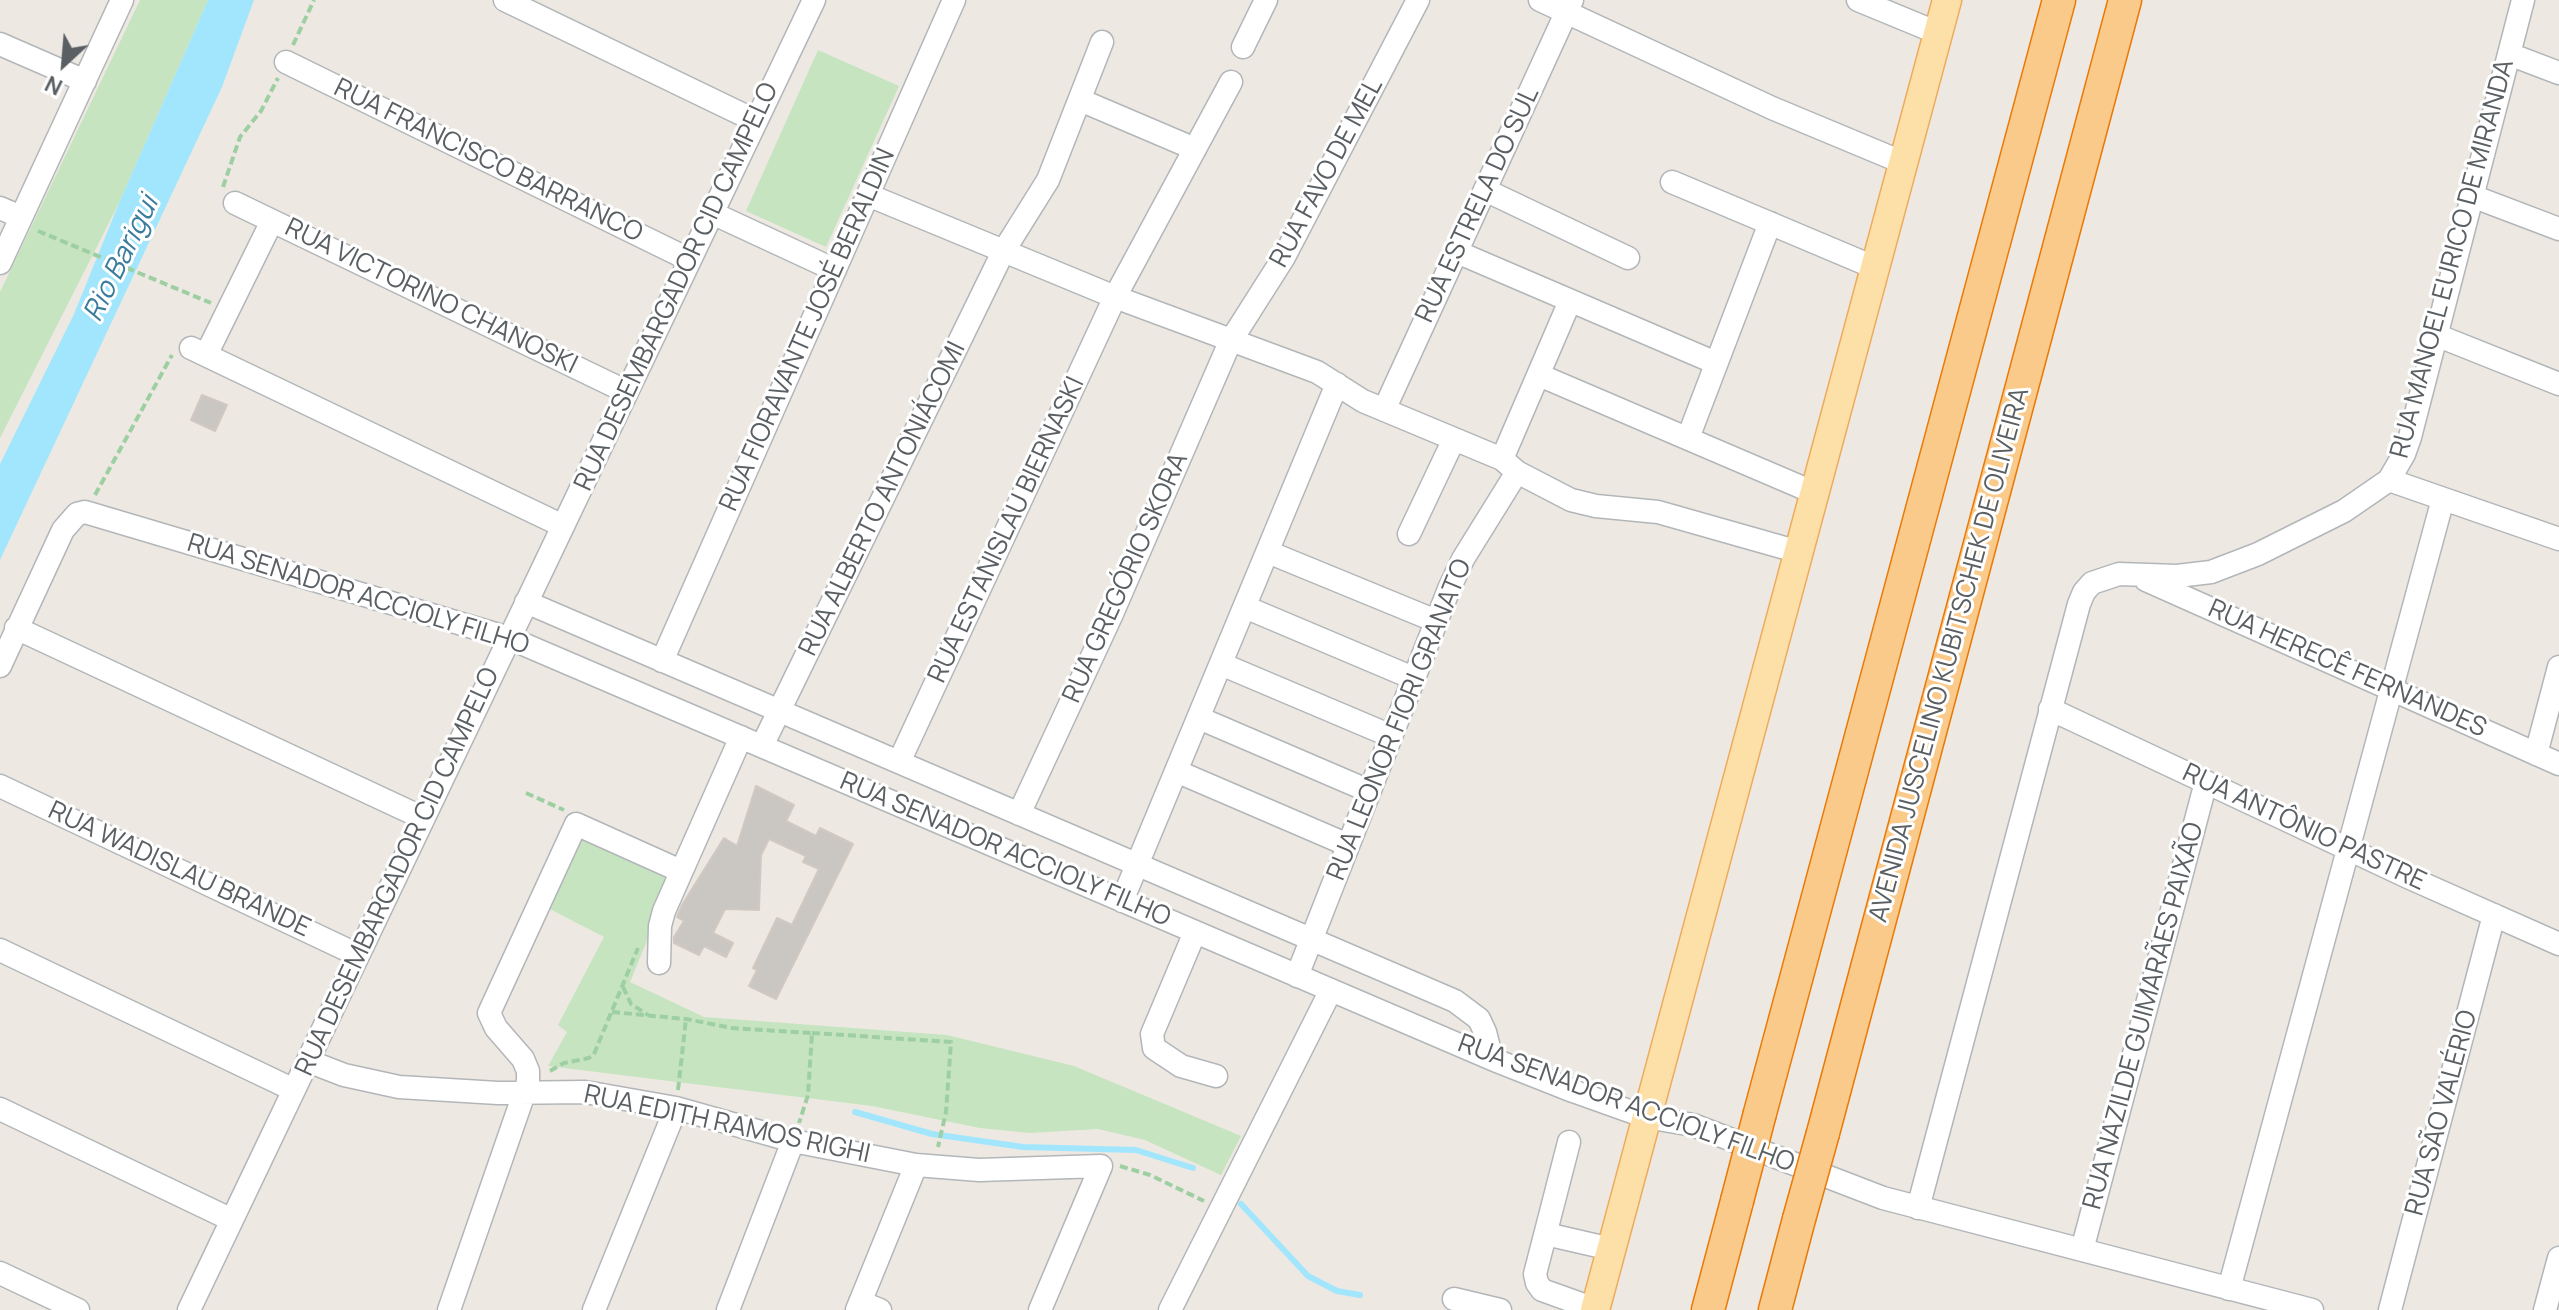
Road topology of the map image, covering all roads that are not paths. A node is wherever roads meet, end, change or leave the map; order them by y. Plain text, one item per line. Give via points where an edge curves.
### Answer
1 (122, 0) edge
2 (505, 0) edge
3 (814, 0) edge
4 (954, 0) edge
5 (1266, 0) edge
6 (1418, 0) edge
7 (1540, 0) edge
8 (1858, 0) edge
9 (1947, 0) edge
10 (2059, 0) edge
11 (2125, 0) edge
12 (2523, 0) edge
13 (1570, 6) edge
14 (1938, 33) junction
15 (1102, 42) dead end
16 (0, 44) edge
17 (1243, 47) dead end
18 (2509, 54) junction
19 (286, 62) road end
20 (2559, 73) edge
21 (85, 81) junction
22 (1231, 82) dead end
23 (1080, 100) junction
24 (756, 121) junction
25 (1195, 149) junction
26 (1904, 163) junction
27 (1672, 182) dead end
28 (1485, 190) junction
29 (868, 195) junction
30 (2472, 196) junction
31 (227, 201) road end
32 (0, 208) edge
33 (712, 213) junction
34 (20, 220) junction
35 (272, 221) junction
36 (1770, 223) junction
37 (2559, 229) edge
38 (1003, 252) junction
39 (1457, 252) junction
40 (1628, 258) dead end
41 (690, 260) junction
42 (0, 263) edge
43 (1876, 268) junction
44 (835, 270) junction
45 (1115, 297) junction
46 (1570, 301) junction
47 (2436, 335) junction
48 (1230, 342) junction
49 (1716, 363) junction
50 (1539, 375) junction
51 (1337, 384) junction
52 (2559, 384) edge
53 (627, 392) junction
54 (1384, 410) junction
55 (1688, 438) junction
56 (1454, 439) junction
57 (1510, 466) junction
58 (2389, 480) junction
59 (1815, 493) junction
60 (2443, 499) junction
61 (563, 526) junction
62 (1409, 534) dead end
63 (2559, 539) edge
64 (1268, 552) junction
65 (1799, 552) junction
66 (2134, 574) junction
67 (526, 602) junction
68 (1245, 607) junction
69 (1436, 621) junction
70 (16, 628) junction
71 (509, 638) junction
72 (662, 661) junction
73 (1221, 664) junction
74 (0, 666) edge
75 (2559, 667) edge
76 (1413, 678) junction
77 (2391, 689) junction
78 (2050, 709) junction
79 (779, 711) junction
80 (1199, 718) junction
81 (1391, 736) junction
82 (741, 737) junction
83 (762, 746) junction
84 (2536, 754) junction
85 (899, 762) junction
86 (2559, 764) edge
87 (1176, 771) junction
88 (2206, 782) junction
89 (0, 786) edge
90 (1369, 791) junction
91 (1019, 814) junction
92 (423, 818) junction
93 (1348, 845) junction
94 (2348, 849) junction
95 (1138, 865) junction
96 (674, 868) dead end
97 (1122, 901) junction
98 (2494, 915) junction
99 (1195, 932) junction
100 (1311, 941) junction
101 (2559, 944) edge
102 (0, 950) edge
103 (358, 955) junction
104 (659, 963) dead end
105 (1297, 976) junction
106 (1331, 990) junction
107 (1492, 1059) junction
108 (308, 1061) junction
109 (1216, 1076) dead end
110 (294, 1090) junction
111 (526, 1093) junction
112 (676, 1108) junction
113 (0, 1109) edge
114 (1646, 1117) junction
115 (793, 1141) junction
116 (1569, 1142) dead end
117 (924, 1166) junction
118 (1918, 1208) junction
119 (232, 1220) junction
120 (1546, 1234) junction
121 (1611, 1249) junction
122 (2082, 1250) junction
123 (2559, 1258) edge
124 (0, 1273) edge
125 (2229, 1289) junction
126 (1454, 1299) dead end
127 (866, 1307) edge
128 (78, 1310) edge
129 (189, 1310) edge
130 (449, 1310) edge
131 (594, 1310) edge
132 (728, 1310) edge
133 (1040, 1310) edge
134 (1170, 1310) edge
135 (1500, 1310) edge
136 (1595, 1310) edge
137 (1708, 1310) edge
138 (1775, 1310) edge
139 (2312, 1310) edge
140 (2390, 1310) edge
141 (2545, 1310) edge

1 - 21 street
2 - 24 street
3 - 24 street, RUA DESEMBARGADOR CID CAMPELO
4 - 29 street, RUA FIORAVANTE JOSÉ BERALDIN
5 - 17 street
6 - 48 street, RUA FAVO DE MEL via 1284,257
7 - 13 street
8 - 14 street
9 - 14 main road
10 - 137 highway, bridge
11 - 138 highway, AVENIDA JUSCELINO KUBITSCHEK DE OLIVEIRA, bridge
12 - 18 street, RUA MANOEL EURICO DE MIRANDA
13 - 26 street via 1772,108
13 - 28 street, RUA ESTRELA DO SUL
14 - 26 main road
15 - 23 street, RUA ALBERTO ANTONIÁCOMI
16 - 21 street
18 - 20 street
18 - 30 street, RUA MANOEL EURICO DE MIRANDA
19 - 41 street, RUA FRANCISCO BARRANCO
21 - 34 street
22 - 25 street, RUA ESTANISLAU BIERNASKI
23 - 25 street
23 - 38 street, RUA ALBERTO ANTONIÁCOMI via 1048,180
24 - 33 street, RUA DESEMBARGADOR CID CAMPELO
25 - 45 street, RUA ESTANISLAU BIERNASKI
26 - 43 main road
27 - 36 street
28 - 39 street, RUA ESTRELA DO SUL
28 - 40 street
29 - 38 street
29 - 44 street, RUA FIORAVANTE JOSÉ BERALDIN
30 - 37 street
30 - 47 street, RUA MANOEL EURICO DE MIRANDA
31 - 35 street, RUA VICTORINO CHANOSKI
32 - 34 street
33 - 41 street, RUA DESEMBARGADOR CID CAMPELO
33 - 44 street
34 - 42 street
35 - 53 street, RUA VICTORINO CHANOSKI
35 - 61 street via 190,351
36 - 43 street
36 - 49 street
38 - 45 street
38 - 79 street, RUA ALBERTO ANTONIÁCOMI
39 - 46 street
39 - 54 street, RUA ESTRELA DO SUL
41 - 53 street, RUA DESEMBARGADOR CID CAMPELO
43 - 59 main road
44 - 72 street, RUA FIORAVANTE JOSÉ BERALDIN
45 - 48 street
45 - 85 street, RUA ESTANISLAU BIERNASKI
46 - 49 street
46 - 50 street, RUA LEONOR FIORI GRANATO
47 - 52 street
47 - 58 street, RUA MANOEL EURICO DE MIRANDA via 2410,437
48 - 51 street
48 - 91 street, RUA GREGÓRIO SKORA
49 - 55 street
50 - 55 street
50 - 57 street, RUA LEONOR FIORI GRANATO
51 - 54 street
51 - 64 street
53 - 61 street, RUA DESEMBARGADOR CID CAMPELO
54 - 56 street
55 - 59 street
56 - 57 street
56 - 62 street
57 - 65 street via 1582,503 1658,512
57 - 69 street, RUA LEONOR FIORI GRANATO
58 - 60 street
58 - 66 street, RUA MANOEL EURICO DE MIRANDA via 2344,511 2221,568 2185,576
59 - 65 main road
60 - 63 street
60 - 77 street
61 - 67 street, RUA DESEMBARGADOR CID CAMPELO
64 - 68 street
64 - 69 street
65 - 114 main road
66 - 77 street, RUA HERECÊ FERNANDES
66 - 78 street, RUA MANOEL EURICO DE MIRANDA via 2104,578 2084,592
67 - 71 street, RUA DESEMBARGADOR CID CAMPELO
67 - 72 street
68 - 73 street
68 - 76 street
69 - 76 street, RUA LEONOR FIORI GRANATO
70 - 71 street, RUA SENADOR ACCIOLY FILHO via 63,530 85,512
70 - 74 street
70 - 92 street
71 - 82 street, RUA SENADOR ACCIOLY FILHO
71 - 92 street, RUA DESEMBARGADOR CID CAMPELO
72 - 79 street
73 - 80 street
73 - 81 street
75 - 84 street
76 - 81 street, RUA LEONOR FIORI GRANATO
77 - 84 street, RUA HERECÊ FERNANDES
77 - 94 street
78 - 88 street, RUA ANTÔNIO PASTRE
78 - 118 street, RUA MANOEL EURICO DE MIRANDA
79 - 83 street, RUA ALBERTO ANTONIÁCOMI
79 - 85 street
80 - 87 street
80 - 90 street
81 - 90 street, RUA LEONOR FIORI GRANATO
82 - 83 street, RUA SENADOR ACCIOLY FILHO
82 - 104 street via 664,911
83 - 97 street, RUA SENADOR ACCIOLY FILHO
84 - 86 street, RUA HERECÊ FERNANDES
85 - 91 street
87 - 93 street
87 - 95 street
88 - 94 street, RUA ANTÔNIO PASTRE
88 - 122 street, RUA NAZILDE GUIMARÃES PAIXÃO
89 - 103 street, RUA WADISLAU BRANDE
90 - 93 street, RUA LEONOR FIORI GRANATO
91 - 95 street
92 - 103 street, RUA DESEMBARGADOR CID CAMPELO
93 - 100 street, RUA LEONOR FIORI GRANATO
94 - 98 street, RUA ANTÔNIO PASTRE
94 - 125 street
95 - 97 street
95 - 100 street
96 - 111 street via 576,824 489,1013 523,1059
97 - 99 street, RUA SENADOR ACCIOLY FILHO
98 - 101 street, RUA ANTÔNIO PASTRE
98 - 140 street, RUA SÃO VALÉRIO
99 - 105 street, RUA SENADOR ACCIOLY FILHO
99 - 109 street via 1152,1034 1154,1048 1181,1066
100 - 105 street, RUA LEONOR FIORI GRANATO
100 - 107 street via 1469,1009 1485,1032
102 - 110 street
103 - 108 street, RUA DESEMBARGADOR CID CAMPELO
105 - 106 street, RUA SENADOR ACCIOLY FILHO
106 - 107 street, RUA SENADOR ACCIOLY FILHO
106 - 134 street
107 - 114 street, RUA SENADOR ACCIOLY FILHO
108 - 110 street, RUA DESEMBARGADOR CID CAMPELO
108 - 111 street, RUA EDITH RAMOS RIGHI via 399,1087
110 - 119 street, RUA DESEMBARGADOR CID CAMPELO
111 - 112 street, RUA EDITH RAMOS RIGHI via 585,1092
111 - 130 street
112 - 115 street, RUA EDITH RAMOS RIGHI
112 - 131 street
113 - 119 street
114 - 118 street, RUA SENADOR ACCIOLY FILHO via 1693,1125 1863,1192
114 - 121 main road
115 - 117 street, RUA EDITH RAMOS RIGHI
115 - 132 street
116 - 120 street
117 - 127 street
117 - 133 street, RUA EDITH RAMOS RIGHI via 1101,1166
118 - 122 street, RUA SENADOR ACCIOLY FILHO
119 - 129 street, RUA DESEMBARGADOR CID CAMPELO
120 - 121 street
120 - 136 street via 1537,1283 1542,1290
121 - 136 main road
122 - 125 street, RUA SENADOR ACCIOLY FILHO
123 - 141 street
124 - 128 street
125 - 139 street, RUA SENADOR ACCIOLY FILHO
126 - 135 street

